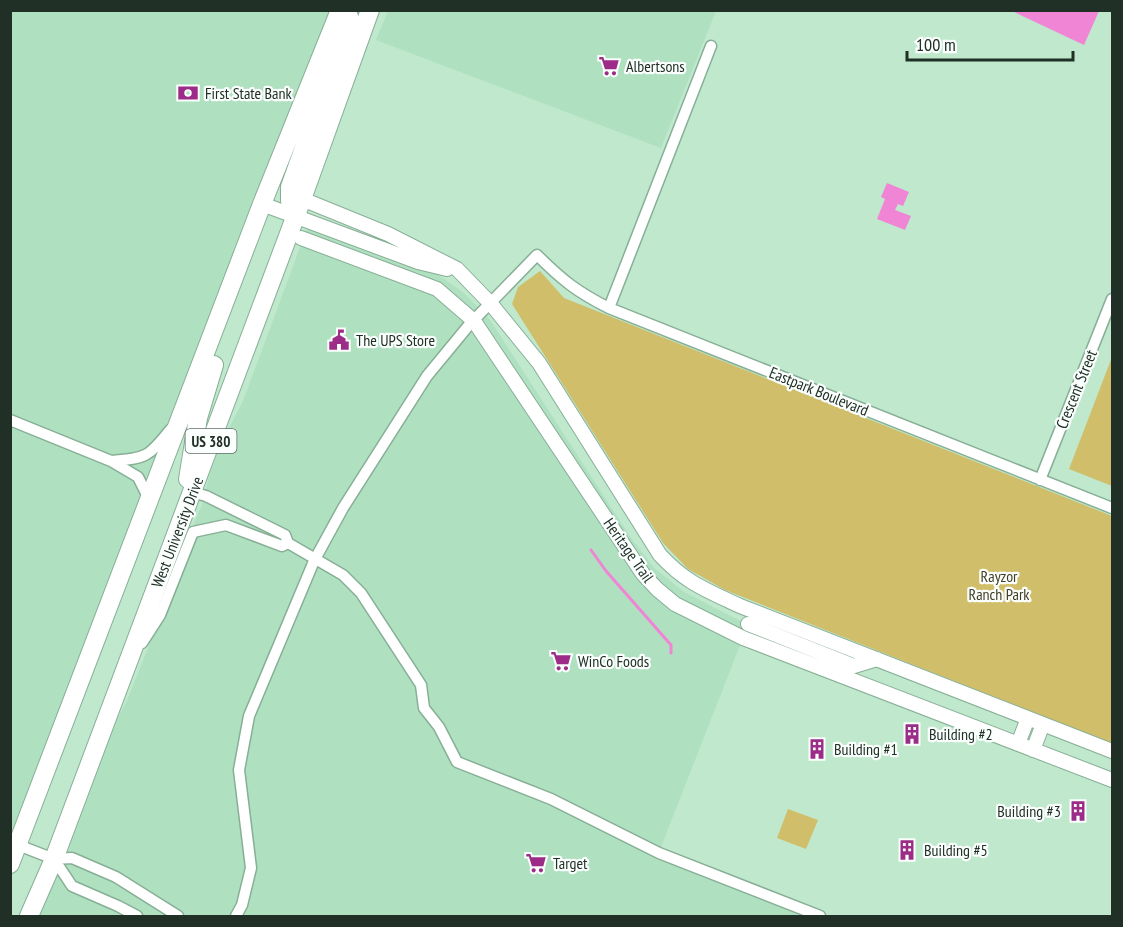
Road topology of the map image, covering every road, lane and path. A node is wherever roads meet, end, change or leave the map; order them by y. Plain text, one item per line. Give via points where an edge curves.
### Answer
1 (340, 10) edge
2 (350, 10) edge
3 (370, 10) edge
4 (711, 46) dead end
5 (262, 204) junction
6 (299, 208) junction
7 (301, 238) junction
8 (1113, 298) edge
9 (491, 304) junction
10 (609, 308) junction
11 (474, 321) junction
12 (223, 409) junction
13 (182, 413) junction
14 (10, 420) edge
15 (111, 461) junction
16 (1040, 480) junction
17 (192, 492) junction
18 (149, 500) junction
19 (1113, 508) edge
20 (183, 516) junction
21 (288, 543) junction
22 (316, 558) junction
23 (748, 624) dead end
24 (877, 658) junction
25 (126, 666) junction
26 (1028, 718) junction
27 (1043, 724) junction
28 (1018, 744) junction
29 (1033, 750) junction
30 (1113, 751) edge
31 (1113, 780) edge
32 (18, 845) junction
33 (54, 859) junction
34 (10, 864) edge
35 (29, 916) edge
36 (137, 916) edge
37 (178, 916) edge
38 (236, 916) edge
39 (820, 916) edge

1 - 5 main road, US 380
2 - 6 main road via 290,187 290,201
3 - 6 main road, West University Drive / US 380
4 - 10 street
5 - 6 street, Heritage Trail
5 - 13 main road, US 380
5 - 20 main road via 263,232 203,398
6 - 7 main road
6 - 9 street, Heritage Trail via 418,262 462,274
6 - 12 main road, West University Drive / US 380
7 - 11 street, Heritage Trail via 437,289
7 - 12 main road via 289,259 239,397
8 - 16 street, Crescent Street
9 - 10 street, Eastpark Boulevard via 537,255 562,281
9 - 11 street
9 - 24 street, Heritage Trail via 539,363 660,555 677,574 740,606
10 - 16 street, Eastpark Boulevard
11 - 22 street via 427,376
11 - 28 street, Heritage Trail via 643,574 675,604 742,638
12 - 17 main road, West University Drive / US 380
13 - 15 street via 153,452 136,459
13 - 18 main road, US 380
14 - 15 street
15 - 18 street via 138,477
16 - 19 street, Eastpark Boulevard
17 - 20 main road, West University Drive / US 380
17 - 21 street via 285,535
18 - 32 main road, US 380
20 - 25 main road, West University Drive / US 380
21 - 22 street
21 - 25 street via 282,546 226,525 193,532 160,615
22 - 38 street via 249,716 239,770 251,868
22 - 39 street via 343,575 361,593 422,685 424,708 457,762 551,799 659,853
23 - 24 street via 854,666
24 - 26 street, Heritage Trail
25 - 33 main road, West University Drive / US 380
26 - 27 street, Heritage Trail
26 - 28 street
27 - 29 street
27 - 30 street, Heritage Trail
28 - 29 street, Heritage Trail
29 - 31 street, Heritage Trail
32 - 33 street
32 - 34 main road, US 380
33 - 35 main road, West University Drive / US 380
33 - 36 street via 72,886
33 - 37 street via 72,858 116,877

